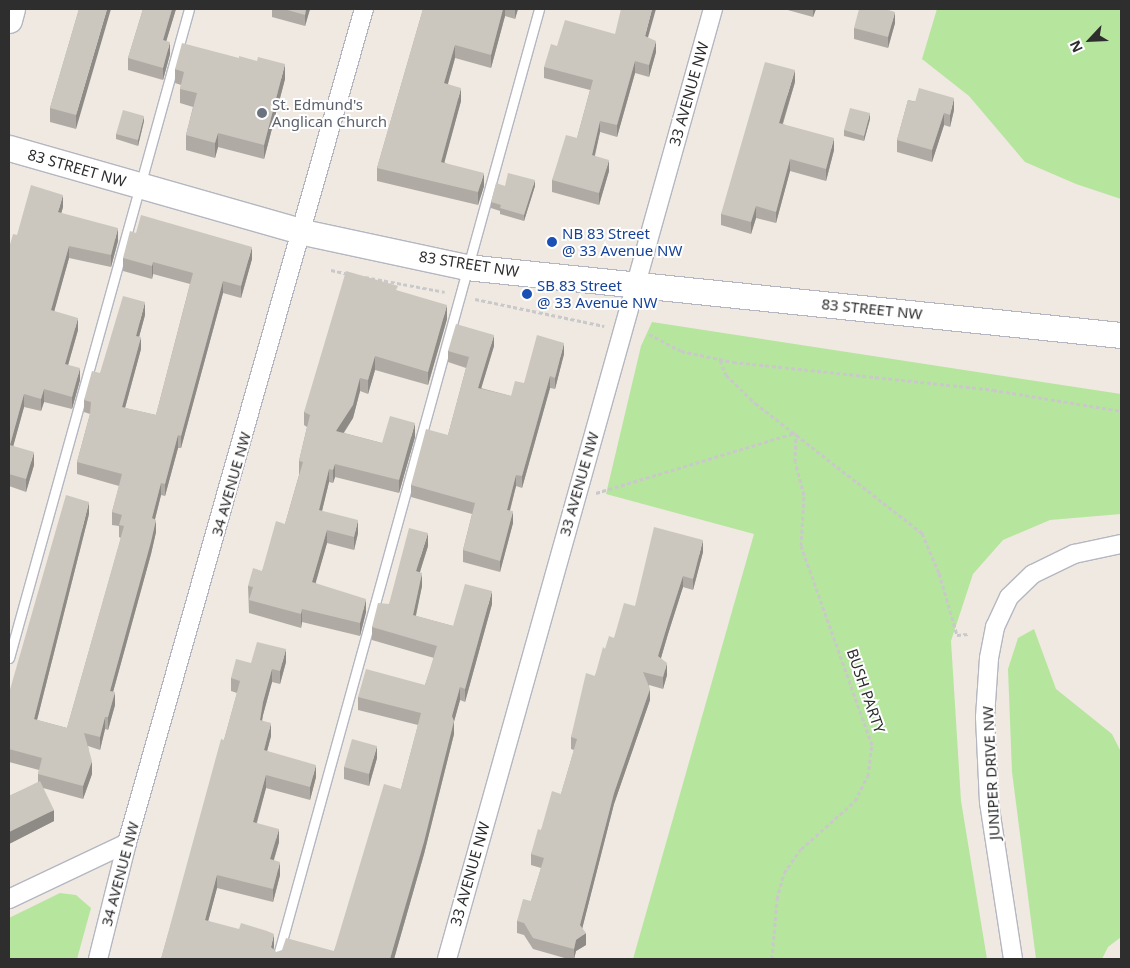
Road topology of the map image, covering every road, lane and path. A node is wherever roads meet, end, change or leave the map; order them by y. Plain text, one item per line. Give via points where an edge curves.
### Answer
1 (12, 9) edge
2 (189, 9) edge
3 (364, 9) edge
4 (539, 9) edge
5 (713, 9) edge
6 (9, 20) edge
7 (9, 148) edge
8 (142, 187) junction
9 (303, 232) junction
10 (466, 267) junction
11 (636, 284) junction
12 (649, 334) dead end
13 (1121, 335) edge
14 (720, 360) junction
15 (1121, 411) edge
16 (796, 433) junction
17 (578, 489) junction
18 (1121, 544) edge
19 (968, 634) dead end
20 (9, 658) edge
21 (127, 843) junction
22 (9, 899) edge
23 (98, 959) edge
24 (277, 959) edge
25 (447, 959) edge
26 (772, 959) edge
27 (1013, 959) edge

1 - 6 street
2 - 8 lane
3 - 9 street, 34 AVENUE NW
4 - 10 lane
5 - 11 street, 33 AVENUE NW
7 - 8 street, 83 STREET NW
8 - 9 street, 83 STREET NW
8 - 20 lane
9 - 10 street, 83 STREET NW
9 - 21 street, 34 AVENUE NW
10 - 11 street, 83 STREET NW
10 - 24 lane via 459,305
11 - 13 street, 83 STREET NW
11 - 17 street, 33 AVENUE NW
12 - 14 path via 681,351
14 - 15 path via 831,375 993,390
14 - 16 path via 726,375 755,403
16 - 17 path via 619,485 601,494
16 - 19 path via 922,533 939,573 957,635
16 - 26 path, BUSH PARTY via 795,462 804,495 801,546 872,745 868,776 854,801 801,849 784,873
17 - 25 street, 33 AVENUE NW
18 - 27 street, JUNIPER DRIVE NW via 1074,554 1033,574 1009,597 996,627 989,658 985,717 989,802
21 - 22 street
21 - 23 street, 34 AVENUE NW

